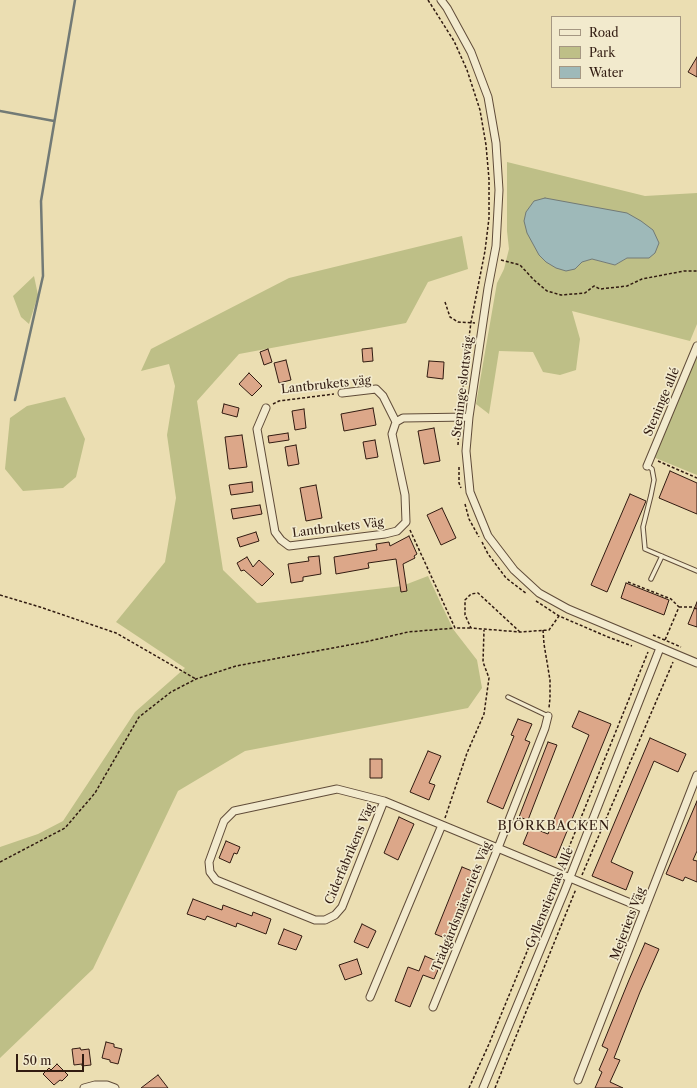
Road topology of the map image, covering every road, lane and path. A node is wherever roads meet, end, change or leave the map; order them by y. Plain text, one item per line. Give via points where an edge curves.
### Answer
1 (428, 0) edge
2 (441, 0) edge
3 (494, 258) junction
4 (697, 271) edge
5 (445, 302) dead end
6 (471, 322) junction
7 (483, 325) junction
8 (697, 346) edge
9 (342, 393) joint
10 (266, 408) joint
11 (459, 417) junction
12 (469, 417) junction
13 (396, 422) junction
14 (458, 448) dead end
15 (650, 458) junction
16 (458, 462) dead end
17 (647, 466) joint
18 (697, 478) edge
19 (461, 490) dead end
20 (465, 504) dead end
21 (406, 522) junction
22 (662, 556) junction
23 (697, 570) edge
24 (651, 579) dead end
25 (628, 582) dead end
26 (0, 595) edge
27 (529, 596) dead end
28 (535, 600) dead end
29 (679, 607) junction
30 (697, 609) edge
31 (559, 616) junction
32 (455, 628) junction
33 (471, 628) junction
34 (484, 630) junction
35 (543, 630) junction
36 (520, 632) junction
37 (647, 633) dead end
38 (665, 640) junction
39 (634, 646) dead end
40 (681, 647) dead end
41 (660, 648) junction
42 (645, 650) dead end
43 (658, 655) junction
44 (673, 662) junction
45 (697, 663) edge
46 (679, 664) dead end
47 (196, 679) junction
48 (508, 697) dead end
49 (548, 716) junction
50 (697, 775) edge
51 (384, 801) junction
52 (442, 825) junction
53 (498, 848) junction
54 (0, 862) edge
55 (569, 878) junction
56 (579, 881) junction
57 (645, 909) junction
58 (370, 997) dead end
59 (433, 1007) dead end
60 (578, 1080) dead end
61 (84, 1088) edge
62 (115, 1088) edge
63 (483, 1088) edge
64 (495, 1088) edge

1 - 6 path via 454,42 467,70 480,110 486,145 489,218
2 - 3 street, Steninge slottsväg via 471,52 488,96 496,143 499,190
3 - 4 path via 520,265 547,291 562,295 585,293 594,286 600,289 627,286 642,279
3 - 7 street, Steninge slottsväg
5 - 6 path via 450,317 458,322
6 - 7 path
6 - 11 path
7 - 12 street, Steninge slottsväg
8 - 15 street, Steninge allé
9 - 10 path, Lantbrukets väg via 278,401
9 - 13 street, Lantbrukets väg via 376,389 383,396
10 - 21 street, Lantbrukets Väg via 257,429 275,532 281,540 289,546 385,534 397,531
11 - 12 street
11 - 13 street via 403,418
11 - 14 path
12 - 41 street, Steninge slottsväg via 466,450 470,492 488,536 514,570 540,593 568,610
13 - 21 street via 392,434 404,495
15 - 17 street, Steninge allé
15 - 18 path
16 - 19 path
17 - 22 lane via 652,469 654,480 643,527 645,549
20 - 27 path via 469,519 488,554 506,578
21 - 32 path
22 - 23 lane
22 - 24 lane
25 - 29 path via 671,599
26 - 47 path via 116,633
28 - 31 path
29 - 30 path
29 - 38 path
31 - 35 path via 549,630
31 - 39 path
32 - 33 path
32 - 47 path via 408,632 236,666
33 - 34 path
33 - 36 path via 465,615 465,600 471,594 478,593
34 - 36 path
34 - 52 path via 483,662 489,678 484,714 464,760
35 - 36 path
35 - 49 path via 550,680
37 - 38 path
38 - 40 path
41 - 43 street, Gyllenstiernas Allé
41 - 45 street, Steninge slottsväg
42 - 43 path
43 - 44 path
43 - 55 street, Gyllenstiernas Allé
44 - 46 path
44 - 56 path
47 - 54 path via 171,692 139,717 95,793 65,828
48 - 49 lane
49 - 53 street, Trädgårdsmästeriets Väg
50 - 57 street, Mejeriets Väg
51 - 51 street, Ciderfabrikens Väg via 337,789 234,811 224,821 210,862 210,872 216,880 315,920 325,920 335,915 342,907
51 - 52 street, Ciderfabrikens Väg
52 - 53 street, Ciderfabrikens Väg
52 - 58 street
53 - 55 street, Ciderfabrikens Väg
53 - 59 street, Trädgårdsmästeriets Väg
55 - 56 street, Ciderfabrikens Väg
55 - 63 street, Gyllenstiernas Allé
56 - 57 street, Ciderfabrikens Väg
56 - 64 path
57 - 60 street, Mejeriets Väg
61 - 62 street via 95,1085

